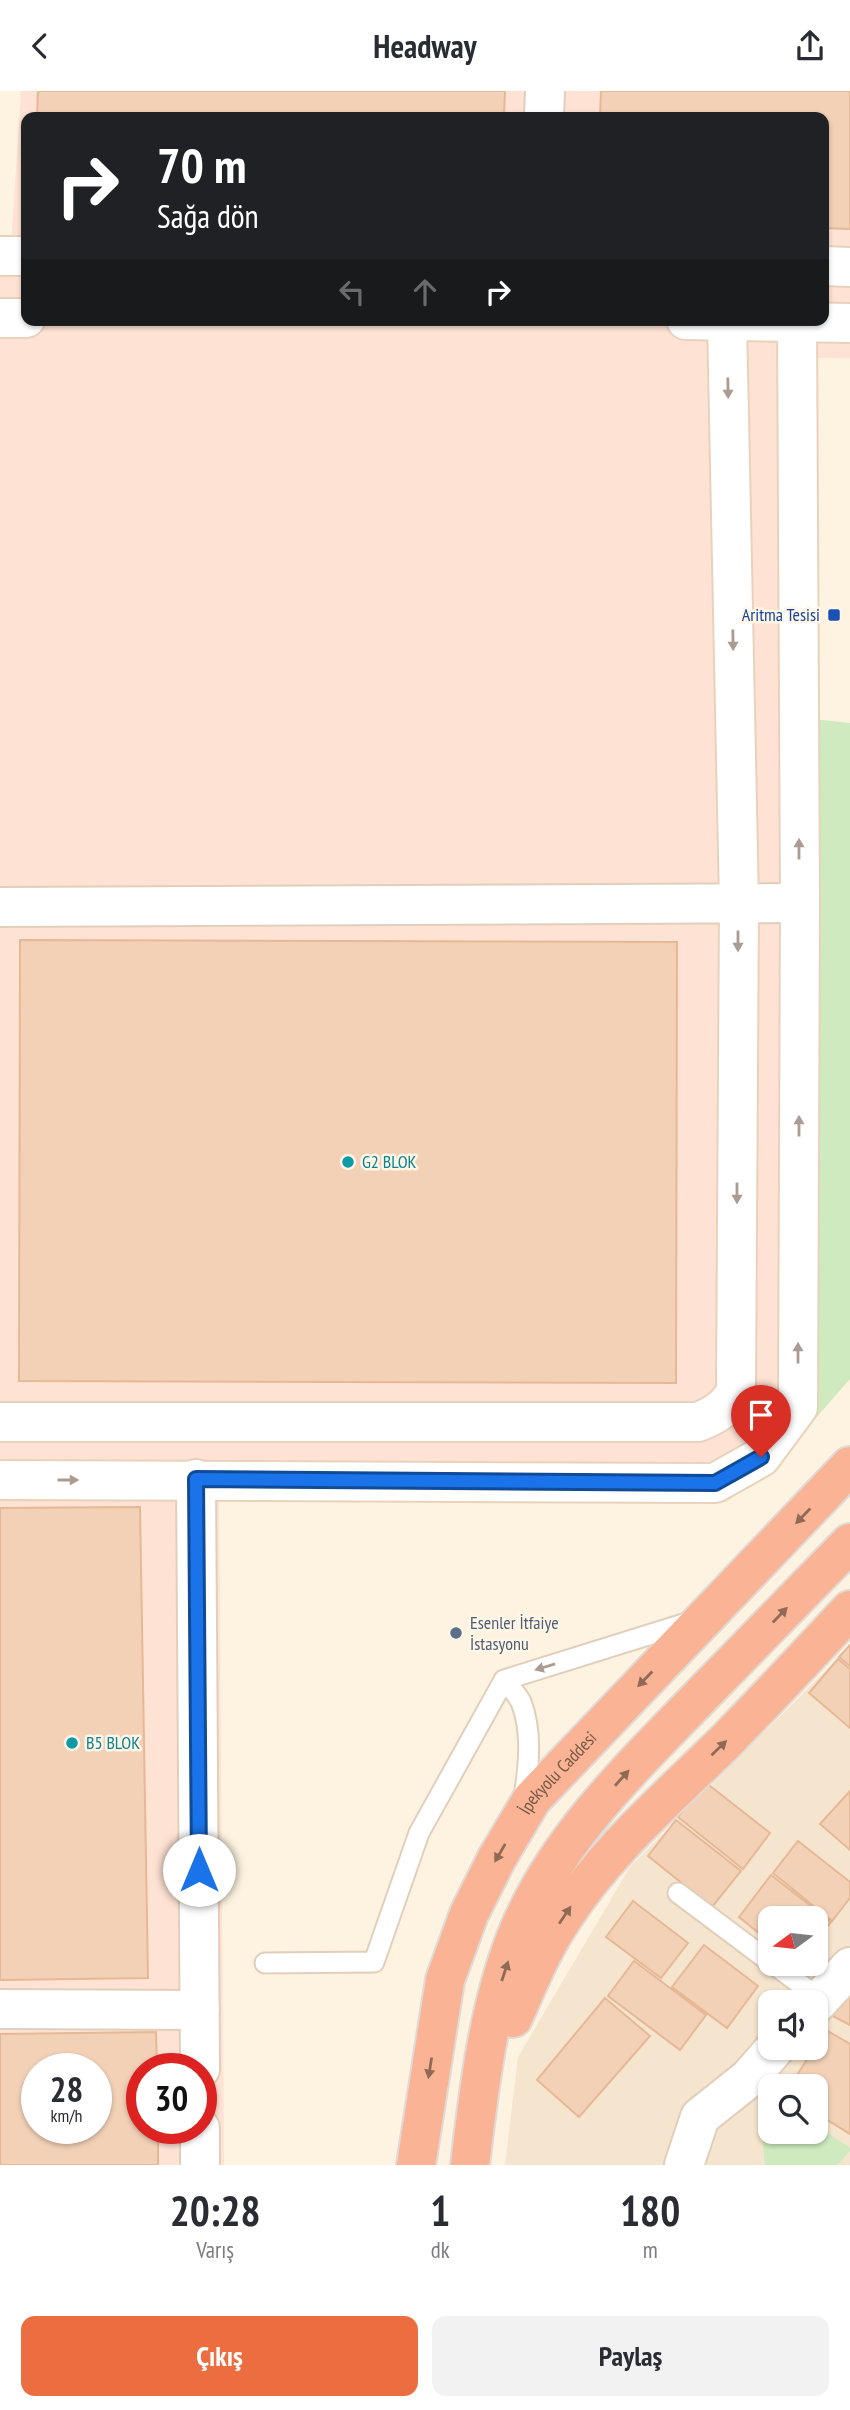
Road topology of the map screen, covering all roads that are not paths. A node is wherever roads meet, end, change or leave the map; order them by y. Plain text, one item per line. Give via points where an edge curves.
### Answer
1 (545, 91) edge
2 (544, 112) edge
3 (0, 255) edge
4 (21, 255) edge
5 (829, 266) edge
6 (850, 267) edge
7 (0, 318) edge
8 (21, 319) edge
9 (829, 322) edge
10 (850, 323) edge
11 (727, 326) edge
12 (797, 326) edge
13 (739, 903) junction
14 (800, 903) junction
15 (0, 907) edge
16 (0, 1422) edge
17 (850, 1467) edge
18 (196, 1479) junction
19 (0, 1480) edge
20 (850, 1543) edge
21 (850, 1610) edge
22 (704, 1618) junction
23 (504, 1680) junction
24 (520, 1819) junction
25 (678, 1892) dead end
26 (758, 1953) edge
27 (265, 1963) dead end
28 (850, 1967) edge
29 (787, 1976) edge
30 (804, 1990) edge
31 (828, 1990) edge
32 (0, 2009) edge
33 (200, 2010) junction
34 (200, 2053) edge
35 (765, 2060) edge
36 (479, 2085) junction
37 (200, 2144) edge
38 (200, 2165) edge
39 (416, 2165) edge
40 (470, 2165) edge
41 (684, 2165) edge

1 - 2 street
3 - 4 street
5 - 6 street
7 - 8 street
9 - 10 street
11 -> 13 street
14 -> 12 street
13 - 14 street
13 - 15 street
13 -> 16 street via 736,1392 715,1415 698,1422
18 -> 14 street via 715,1483 761,1457 798,1407
17 -> 22 highway, İpekyolu Caddesi
19 -> 18 street
18 - 33 street
36 -> 20 highway via 497,1997 516,1936 586,1818
36 -> 21 highway via 539,1959 593,1877
22 -> 23 lane
22 -> 24 highway, İpekyolu Caddesi via 532,1799
23 - 24 lane via 520,1699 527,1723 528,1774
23 - 27 lane via 419,1833 374,1962
24 -> 39 highway, İpekyolu Caddesi via 469,1914 444,1980
25 - 26 lane
28 - 31 street
29 - 30 lane
32 - 33 street
33 - 34 street
35 - 41 street via 700,2117
36 - 40 highway
37 - 38 street

